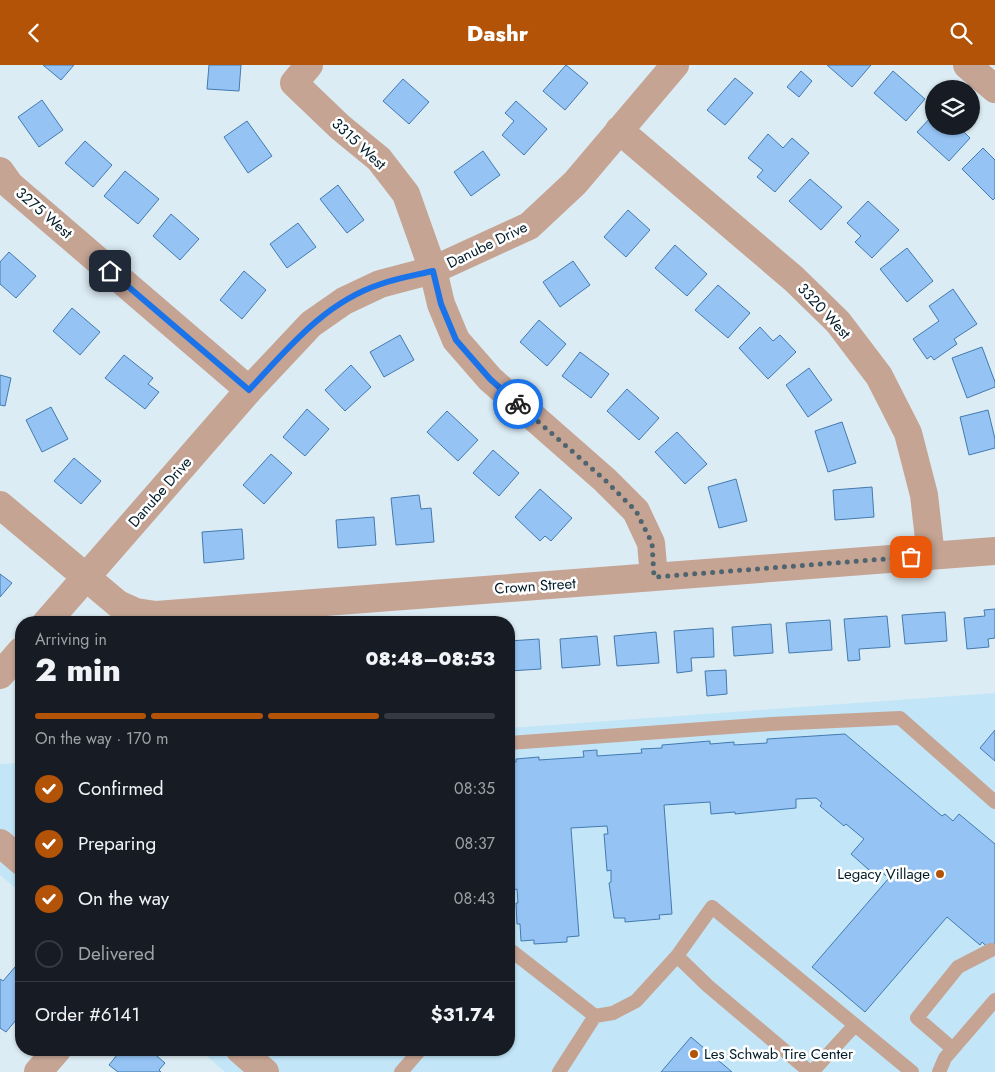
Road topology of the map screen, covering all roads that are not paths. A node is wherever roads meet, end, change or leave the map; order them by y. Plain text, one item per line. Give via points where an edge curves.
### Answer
1 (675, 65) edge
2 (967, 65) edge
3 (301, 74) edge
4 (995, 89) edge
5 (619, 130) junction
6 (0, 171) edge
7 (433, 271) junction
8 (249, 390) junction
9 (0, 505) edge
10 (995, 551) edge
11 (931, 556) junction
12 (86, 577) junction
13 (654, 577) junction
14 (52, 616) edge
15 (15, 658) edge
16 (0, 675) edge
17 (515, 743) edge
18 (995, 802) edge
19 (0, 843) edge
20 (15, 856) edge
21 (991, 950) dead end
22 (515, 954) edge
23 (677, 956) junction
24 (995, 1000) edge
25 (594, 1017) junction
26 (855, 1025) junction
27 (953, 1049) junction
28 (52, 1056) edge
29 (247, 1056) edge
30 (415, 1056) edge
31 (38, 1072) edge
32 (265, 1072) edge
33 (401, 1072) edge
34 (559, 1072) edge
35 (811, 1072) edge
36 (912, 1072) edge
37 (939, 1072) edge

1 - 5 street, Danube Drive
2 - 4 street
3 - 7 street, 3315 West via 340,127 379,159 406,193
5 - 7 street, Danube Drive via 575,183 529,226
5 - 11 street, 3320 West via 794,279 838,322 879,376 908,433 924,495
6 - 8 street, 3275 West via 10,185
7 - 8 street, Danube Drive via 380,284 344,301 310,324
7 - 13 street, 3315 West via 441,304 456,340 490,379 636,511 652,543
8 - 12 street, Danube Drive
9 - 12 street, Crown Street
10 - 11 street, Crown Street
11 - 13 street, Crown Street
12 - 13 street, Crown Street via 118,604 136,612 156,615
12 - 14 street, Danube Drive
15 - 16 street
17 - 18 lane via 900,718
19 - 20 street
21 - 27 lane via 958,967 917,1018
22 - 25 lane
23 - 25 lane via 636,1001 613,1013
23 - 26 lane via 712,907
23 - 35 lane
24 - 27 lane
25 - 34 lane
26 - 35 lane
26 - 36 lane
27 - 37 lane
28 - 31 street
29 - 32 street
30 - 33 lane

